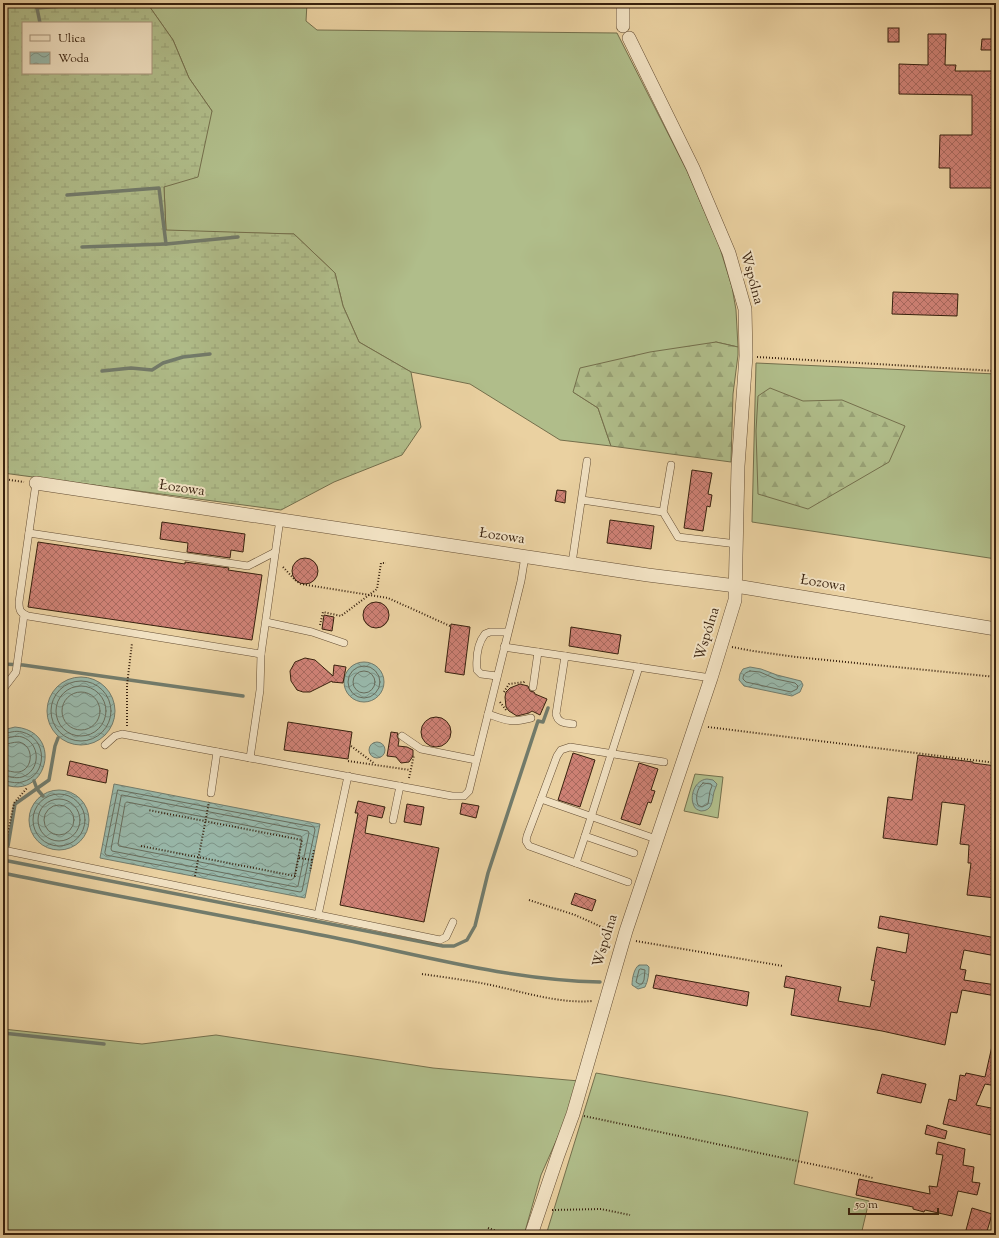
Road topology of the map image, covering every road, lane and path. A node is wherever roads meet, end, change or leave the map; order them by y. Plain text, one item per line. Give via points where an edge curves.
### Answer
1 (623, 3) edge
2 (746, 356) junction
3 (996, 371) edge
4 (588, 461) dead end
5 (671, 464) dead end
6 (3, 479) edge
7 (36, 483) junction
8 (582, 500) junction
9 (663, 512) junction
10 (280, 520) junction
11 (29, 533) junction
12 (737, 544) junction
13 (274, 555) junction
14 (525, 556) junction
15 (386, 563) dead end
16 (572, 563) junction
17 (736, 586) junction
18 (369, 595) junction
19 (24, 615) junction
20 (266, 622) junction
21 (450, 626) dead end
22 (996, 629) edge
23 (507, 632) junction
24 (133, 634) junction
25 (318, 634) junction
26 (722, 642) junction
27 (344, 643) dead end
28 (504, 647) junction
29 (538, 652) junction
30 (261, 654) junction
31 (564, 656) junction
32 (639, 667) junction
33 (526, 675) dead end
34 (497, 676) junction
35 (996, 676) edge
36 (711, 678) junction
37 (533, 688) dead end
38 (3, 689) edge
39 (502, 694) dead end
40 (499, 699) dead end
41 (488, 714) junction
42 (531, 718) dead end
43 (521, 721) junction
44 (573, 724) dead end
45 (695, 724) junction
46 (127, 735) junction
47 (402, 736) dead end
48 (105, 745) dead end
49 (351, 746) dead end
50 (417, 746) junction
51 (217, 752) junction
52 (612, 754) junction
53 (250, 758) junction
54 (476, 760) junction
55 (348, 761) dead end
56 (664, 762) dead end
57 (996, 763) edge
58 (376, 765) junction
59 (410, 770) junction
60 (348, 776) junction
61 (404, 787) junction
62 (27, 788) dead end
63 (211, 793) dead end
64 (541, 799) junction
65 (209, 805) dead end
66 (148, 810) dead end
67 (591, 817) junction
68 (393, 820) dead end
69 (206, 821) junction
70 (585, 836) junction
71 (656, 840) junction
72 (141, 846) dead end
73 (4, 850) edge
74 (314, 850) dead end
75 (634, 853) dead end
76 (199, 857) junction
77 (299, 858) junction
78 (312, 860) junction
79 (576, 863) junction
80 (310, 871) dead end
81 (196, 876) dead end
82 (628, 882) dead end
83 (528, 900) dead end
84 (318, 915) junction
85 (453, 922) dead end
86 (625, 937) junction
87 (783, 966) dead end
88 (422, 974) dead end
89 (607, 996) junction
90 (573, 1114) junction
91 (873, 1178) dead end
92 (539, 1210) junction
93 (630, 1214) dead end
94 (488, 1228) dead end
95 (508, 1235) edge
96 (531, 1235) edge

1 - 2 street, Wspólna via 626,32 694,168 729,253 745,309
2 - 3 path
2 - 12 street, Wspólna via 738,466
4 - 8 lane
5 - 9 lane
6 - 7 path
7 - 10 street, Łozowa
7 - 11 lane
8 - 9 lane
8 - 16 lane
9 - 12 lane via 678,537
10 - 13 lane
10 - 14 street, Łozowa
11 - 13 lane via 248,566
11 - 19 lane via 19,602 19,609
12 - 17 street, Wspólna
13 - 18 path via 301,584
13 - 20 lane
14 - 16 street, Łozowa
14 - 23 lane
15 - 18 path via 381,563 377,589
16 - 17 street, Łozowa
17 - 22 street, Łozowa
17 - 26 street, Wspólna via 735,600
18 - 21 path via 388,598
18 - 25 path via 341,616 323,612
19 - 24 lane
19 - 38 lane via 16,672
20 - 25 lane
20 - 30 lane
23 - 28 lane
23 - 34 lane via 485,634 478,646 477,670 481,674
24 - 30 lane
24 - 46 path via 127,685
25 - 27 lane
26 - 35 path via 741,649 774,654
26 - 36 street, Wspólna
28 - 29 lane
28 - 34 lane
29 - 31 lane
29 - 37 lane
30 - 53 lane via 260,690
31 - 32 lane
31 - 44 lane via 556,714 562,723
32 - 36 lane
32 - 52 lane
33 - 39 path via 524,682 509,684
34 - 41 lane
36 - 45 street, Wspólna
40 - 43 path via 507,711
41 - 43 lane via 510,722
41 - 54 lane
42 - 43 lane
45 - 57 path
45 - 71 street, Wspólna
46 - 48 lane via 114,736
46 - 51 lane
47 - 50 lane
49 - 58 path
50 - 54 lane
50 - 59 path
51 - 53 lane
51 - 63 lane
52 - 56 lane
52 - 64 lane via 570,747 561,750
52 - 67 lane
53 - 60 lane
54 - 61 lane via 468,791 464,796
55 - 58 path
58 - 59 path
59 - 61 path
60 - 61 lane
60 - 84 lane
61 - 68 lane
62 - 73 path via 14,803
64 - 67 lane
64 - 79 lane via 526,841 529,846
65 - 69 path
66 - 69 path
67 - 70 lane
67 - 71 lane
69 - 76 path
69 - 77 path via 302,840
70 - 75 lane
70 - 79 lane
71 - 86 street, Wspólna
72 - 76 path
73 - 84 lane
74 - 78 path
76 - 77 path via 295,876
76 - 81 path
77 - 78 path
78 - 80 path
79 - 82 lane
83 - 86 path via 575,914
84 - 85 lane via 440,940 446,937
86 - 87 path via 645,944
86 - 89 street, Wspólna
88 - 89 path via 582,1002
89 - 90 street, Wspólna
90 - 91 path
90 - 92 street, Wspólna
92 - 93 path via 595,1209
92 - 96 street, Wspólna
94 - 95 path

